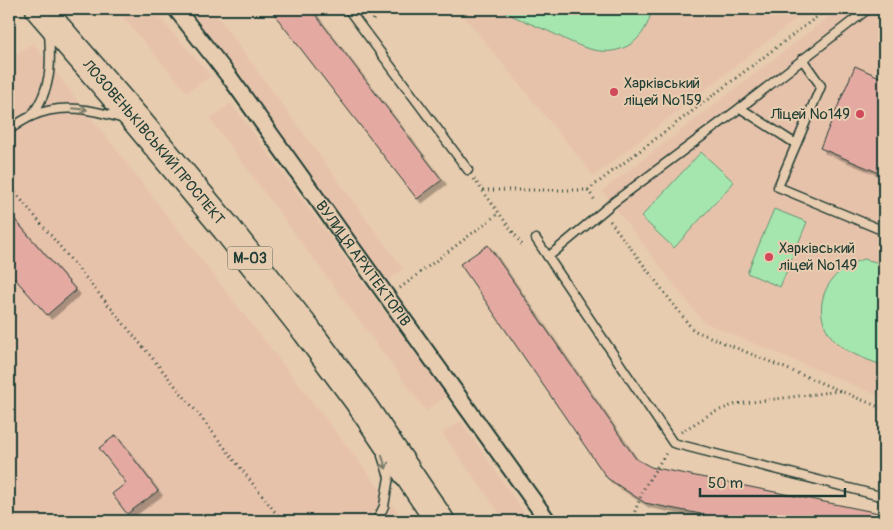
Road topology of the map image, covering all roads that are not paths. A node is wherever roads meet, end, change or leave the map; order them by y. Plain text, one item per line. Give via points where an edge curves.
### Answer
1 (176, 9) edge
2 (348, 9) edge
3 (868, 9) edge
4 (44, 14) edge
5 (802, 59) junction
6 (740, 108) junction
7 (32, 115) junction
8 (138, 122) junction
9 (9, 130) edge
10 (796, 144) junction
11 (468, 170) road end
12 (884, 231) edge
13 (536, 239) road end
14 (548, 257) junction
15 (307, 331) junction
16 (317, 357) dead end
17 (381, 451) dead end
18 (884, 497) edge
19 (377, 521) edge
20 (440, 521) edge
21 (548, 521) edge

1 - 21 street, ВУЛИЦЯ АРХІТЕКТОРІВ via 231,79
2 - 11 lane
3 - 5 lane
4 - 7 lane via 50,49 49,78 45,94
4 - 8 highway, ЛОЗОВЕНЬКІВСЬКИЙ ПРОСПЕКТ / М-03
5 - 6 lane
5 - 10 lane via 821,86
6 - 10 lane
6 - 14 lane via 614,202
7 -> 8 lane via 76,108
7 - 9 lane
8 - 15 highway, ЛОЗОВЕНЬКІВСЬКИЙ ПРОСПЕКТ / М-03
10 - 12 lane via 778,187
13 - 14 lane
14 - 18 lane via 673,443
15 - 16 lane
15 - 20 highway, ЛОЗОВЕНЬКІВСЬКИЙ ПРОСПЕКТ / М-03 via 364,408
17 -> 19 lane via 389,477 384,506

